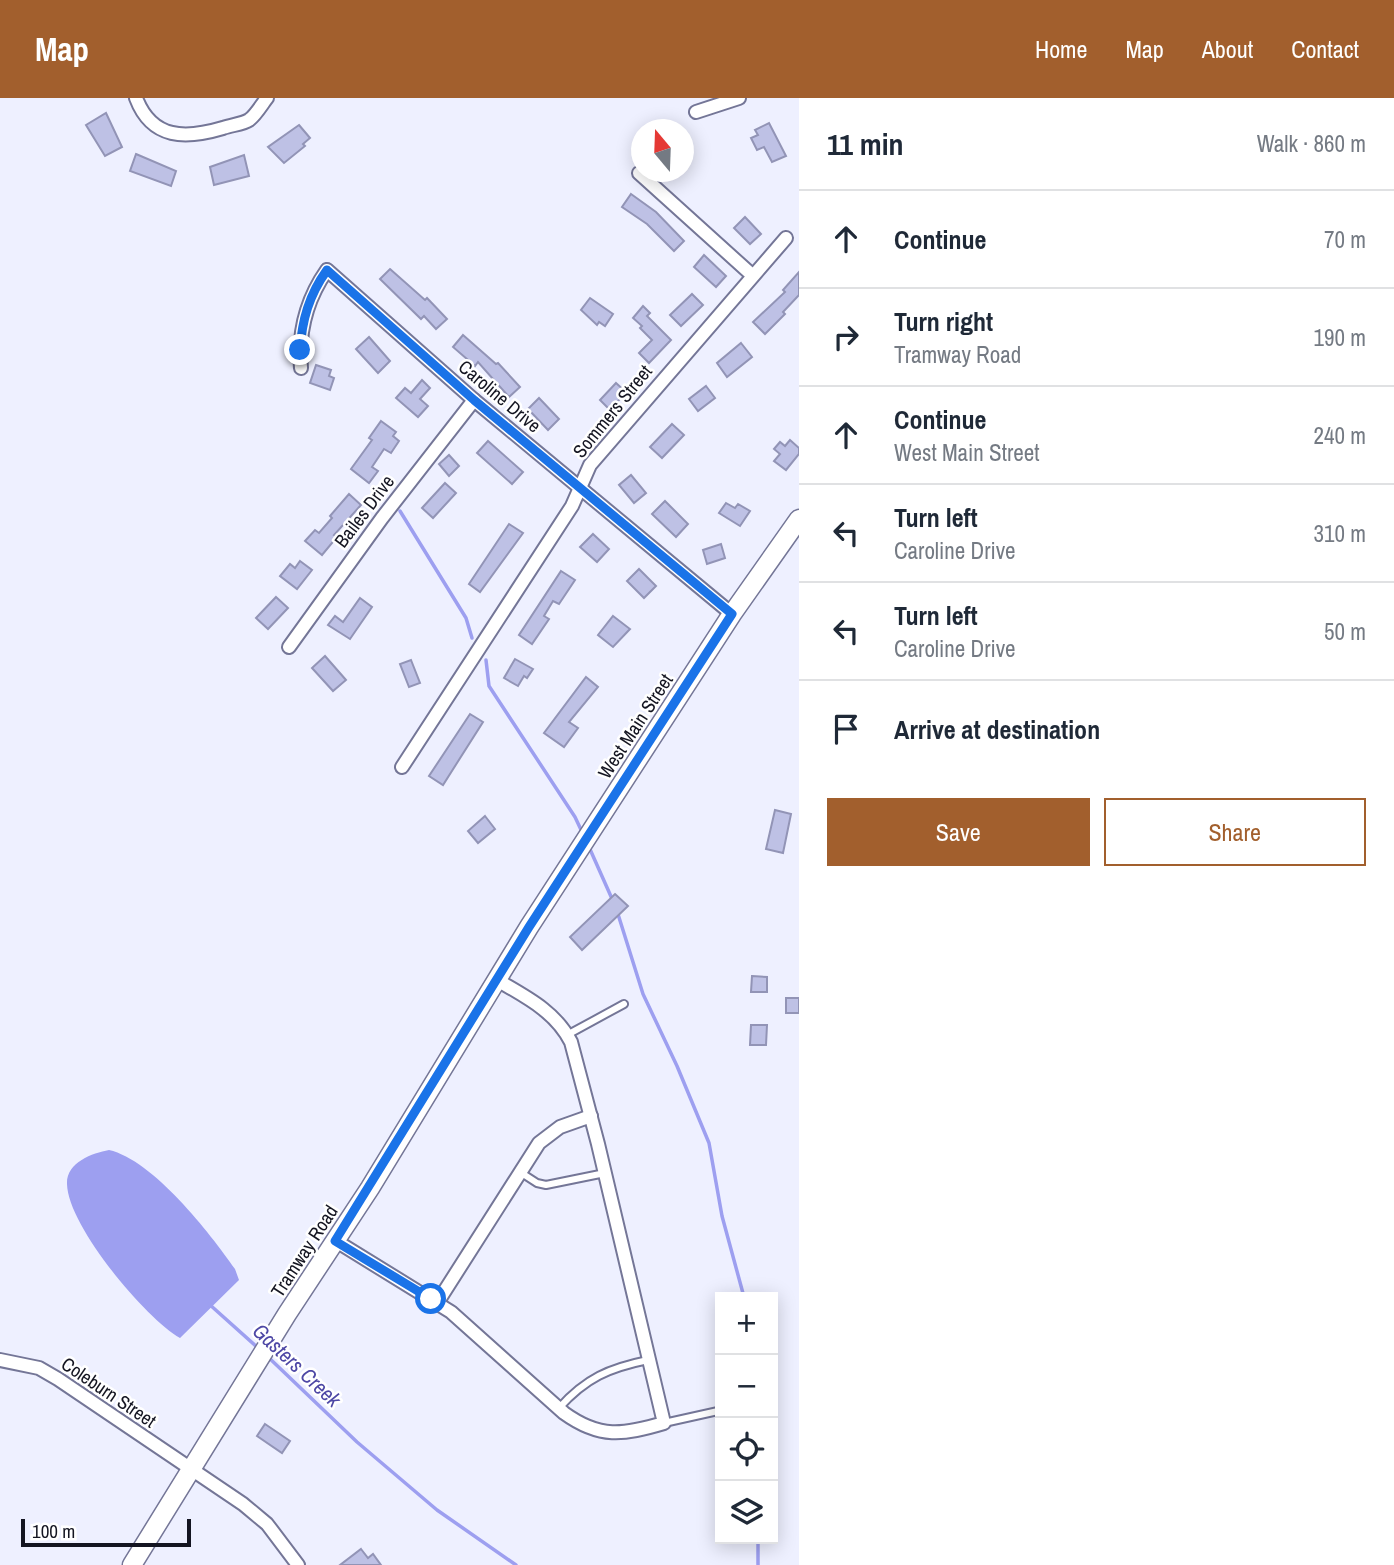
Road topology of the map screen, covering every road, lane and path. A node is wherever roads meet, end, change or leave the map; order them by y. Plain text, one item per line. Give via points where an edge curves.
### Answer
1 (136, 98) edge
2 (267, 98) edge
3 (739, 98) edge
4 (696, 112) dead end
5 (649, 182) edge
6 (786, 238) dead end
7 (752, 275) junction
8 (301, 368) dead end
9 (474, 400) junction
10 (580, 488) junction
11 (799, 519) edge
12 (732, 614) junction
13 (289, 647) dead end
14 (402, 767) dead end
15 (510, 959) joint
16 (497, 979) junction
17 (624, 1004) dead end
18 (567, 1035) junction
19 (591, 1116) junction
20 (520, 1172) junction
21 (605, 1173) junction
22 (335, 1241) junction
23 (437, 1303) junction
24 (0, 1360) edge
25 (648, 1360) junction
26 (559, 1408) junction
27 (715, 1412) edge
28 (664, 1423) junction
29 (191, 1470) junction
30 (132, 1565) edge
31 (298, 1565) edge

1 - 2 street via 155,126 178,136 249,120
3 - 4 street
5 - 7 street
6 - 7 street, Sommers Street
7 - 10 street, Sommers Street via 590,465
8 - 9 street, Caroline Drive via 304,316 327,270
9 - 10 street, Caroline Drive
9 - 13 street, Bailes Drive
10 - 12 street, Caroline Drive
10 - 14 street, Sommers Street
11 - 12 main road, West Main Street
12 - 15 main road, West Main Street
15 - 16 main road, Tramway Road
16 - 18 street via 542,1007
16 - 22 main road, Tramway Road
17 - 18 lane
18 - 19 street
19 - 20 street via 548,1134
19 - 21 street
20 - 21 lane via 547,1185
20 - 23 street
21 - 25 street
22 - 23 street
22 - 29 main road, Tramway Road
23 - 26 street
24 - 29 street, Coleburn Street via 39,1368
25 - 26 lane via 590,1379
25 - 28 street
26 - 28 street via 580,1424 612,1434
27 - 28 lane
29 - 30 main road, Tramway Road
29 - 31 street, Coleburn Street via 267,1524

